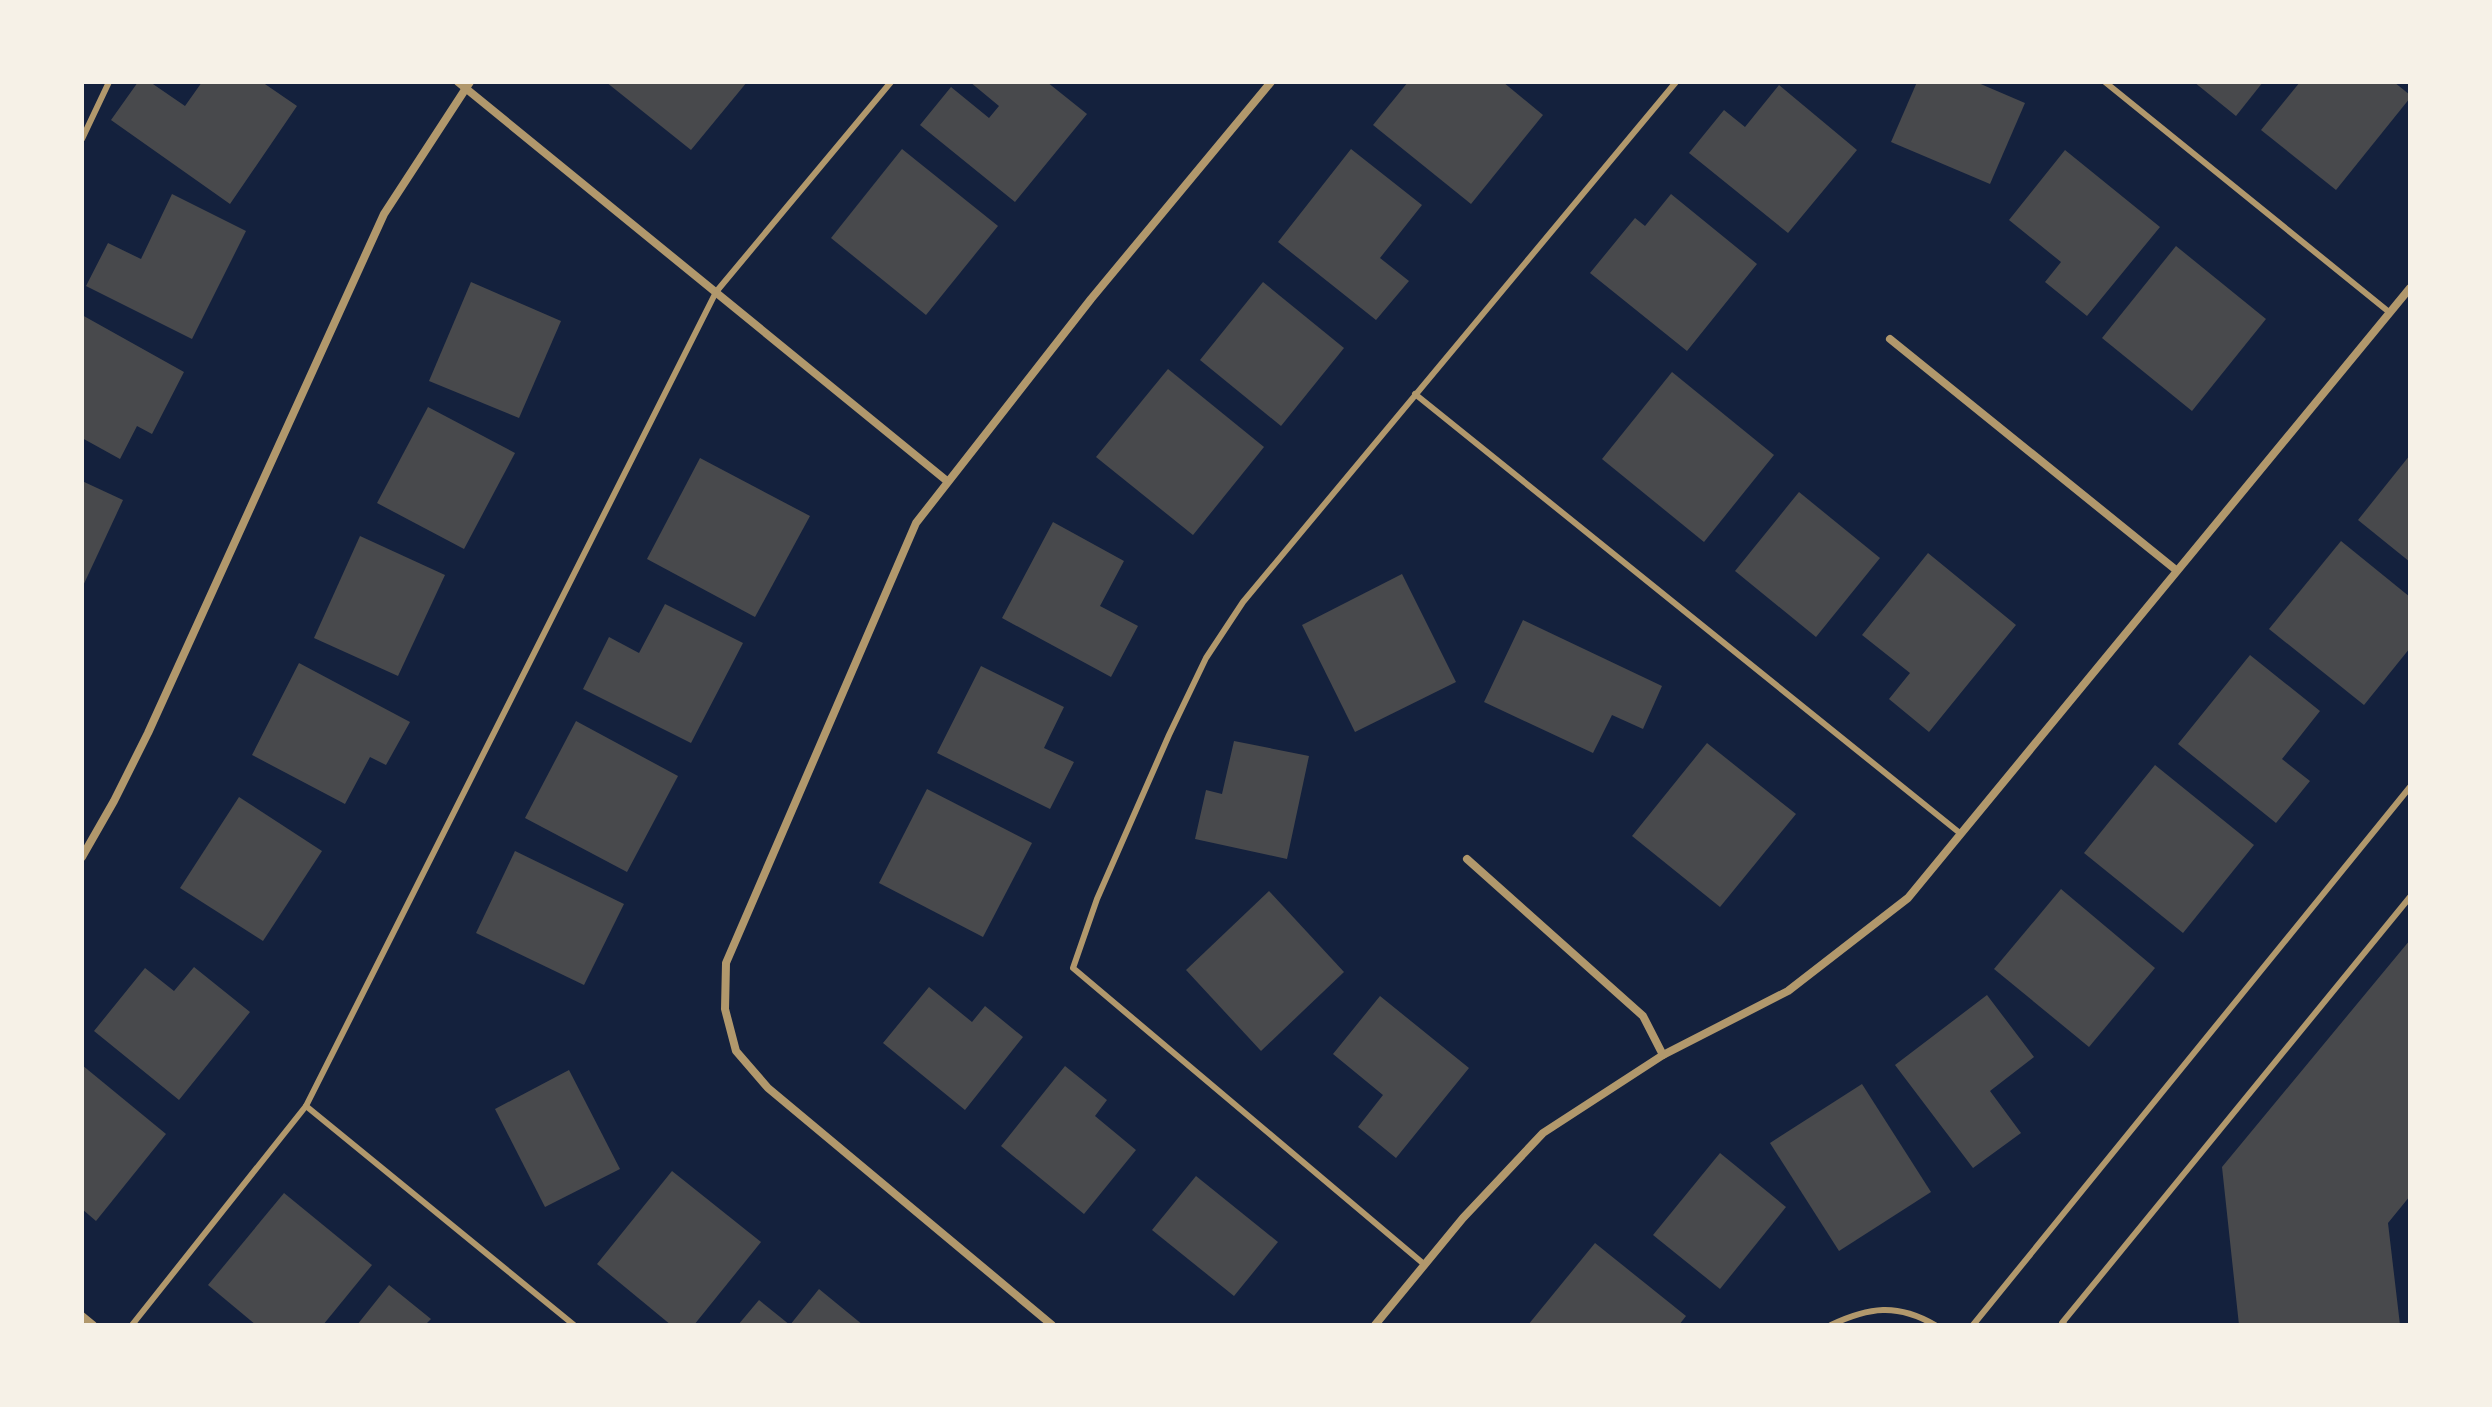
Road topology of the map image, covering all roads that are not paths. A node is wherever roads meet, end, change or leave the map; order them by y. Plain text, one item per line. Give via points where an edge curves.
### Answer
1 (109, 82) edge
2 (891, 82) edge
3 (1271, 82) edge
4 (1676, 82) edge
5 (2105, 82) edge
6 (464, 84) edge
7 (82, 139) edge
8 (2410, 288) edge
9 (716, 292) junction
10 (2389, 312) junction
11 (1890, 339) dead end
12 (1415, 394) junction
13 (947, 481) junction
14 (2176, 570) junction
15 (2410, 787) edge
16 (1961, 834) junction
17 (82, 857) edge
18 (1467, 859) dead end
19 (2410, 897) edge
20 (1663, 1055) junction
21 (306, 1106) junction
22 (1425, 1265) junction
23 (82, 1316) edge
24 (93, 1325) edge
25 (132, 1325) edge
26 (574, 1325) edge
27 (1052, 1325) edge
28 (1375, 1325) edge
29 (1831, 1325) edge
30 (1935, 1325) edge
31 (1973, 1325) edge
32 (2065, 1325) edge

1 - 7 lane
2 - 9 lane
3 - 13 street
4 - 12 lane
5 - 10 lane
6 - 9 street
6 - 17 street via 384,214 148,733
8 - 10 street
9 - 13 street
9 - 21 lane
10 - 14 street
11 - 14 street
12 - 16 lane
12 - 22 lane via 1243,602 1206,658 1097,899 1073,968
13 - 27 street via 916,523 726,963 725,1009 736,1051 768,1088
14 - 16 street
15 - 31 lane
16 - 20 street via 1908,898 1788,991
18 - 20 street via 1643,1016
19 - 32 lane
20 - 22 street via 1543,1133
21 - 25 lane
21 - 26 lane
22 - 28 street
23 - 24 street
29 - 30 lane via 1883,1308

